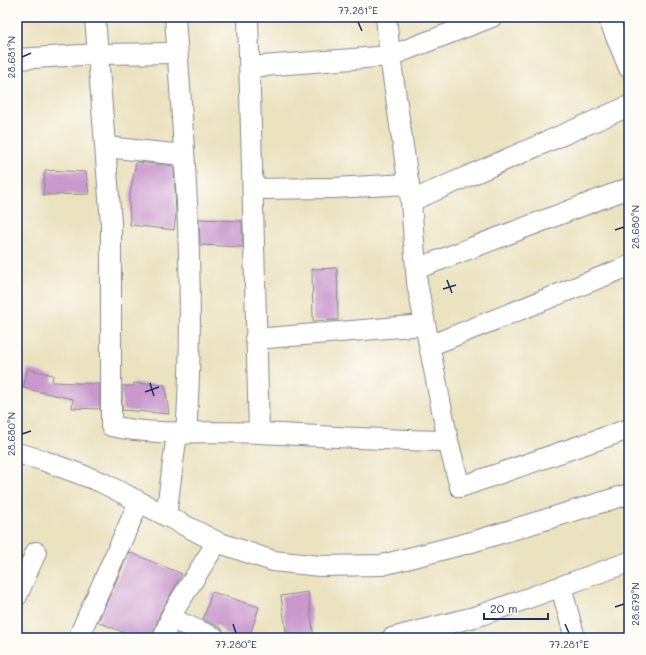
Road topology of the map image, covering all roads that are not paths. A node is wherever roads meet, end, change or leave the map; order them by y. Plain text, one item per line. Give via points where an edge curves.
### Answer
1 (95, 17) edge
2 (174, 17) edge
3 (248, 17) edge
4 (386, 17) edge
5 (492, 17) edge
6 (608, 17) edge
7 (177, 53) junction
8 (98, 54) junction
9 (390, 56) junction
10 (17, 59) edge
11 (250, 66) junction
12 (629, 68) edge
13 (629, 106) edge
14 (106, 147) junction
15 (184, 155) junction
16 (629, 188) edge
17 (254, 189) junction
18 (410, 192) junction
19 (629, 266) edge
20 (416, 269) junction
21 (424, 325) junction
22 (255, 339) junction
23 (429, 346) junction
24 (629, 429) edge
25 (181, 433) junction
26 (259, 433) junction
27 (448, 441) junction
28 (17, 453) edge
29 (629, 494) edge
30 (139, 502) junction
31 (166, 516) junction
32 (217, 542) junction
33 (36, 552) dead end
34 (629, 562) edge
35 (560, 587) junction
36 (17, 596) edge
37 (170, 618) junction
38 (403, 637) edge
39 (78, 638) edge
40 (163, 638) edge
41 (215, 638) edge
42 (575, 638) edge

1 - 8 street
2 - 7 street
3 - 11 street
4 - 9 street
5 - 9 street
6 - 12 street
7 - 8 street
7 - 15 street
8 - 10 street
8 - 14 street
9 - 11 street
9 - 18 street
11 - 17 street
13 - 18 street
14 - 15 street
14 - 25 street via 111,223 112,426
15 - 25 street via 190,379
16 - 20 street
17 - 18 street via 333,188
17 - 22 street
18 - 20 street
19 - 23 street
20 - 21 street
21 - 22 street
21 - 23 street
22 - 26 street
23 - 27 street
24 - 27 street via 460,488
25 - 26 street
25 - 31 street
26 - 27 street
28 - 30 street via 101,482
29 - 32 street via 472,542 382,565 320,566 273,561
30 - 31 street
30 - 39 street
31 - 32 street
32 - 37 street
33 - 36 street
34 - 35 street
35 - 38 street via 478,616
35 - 42 street
37 - 40 street
37 - 41 street

